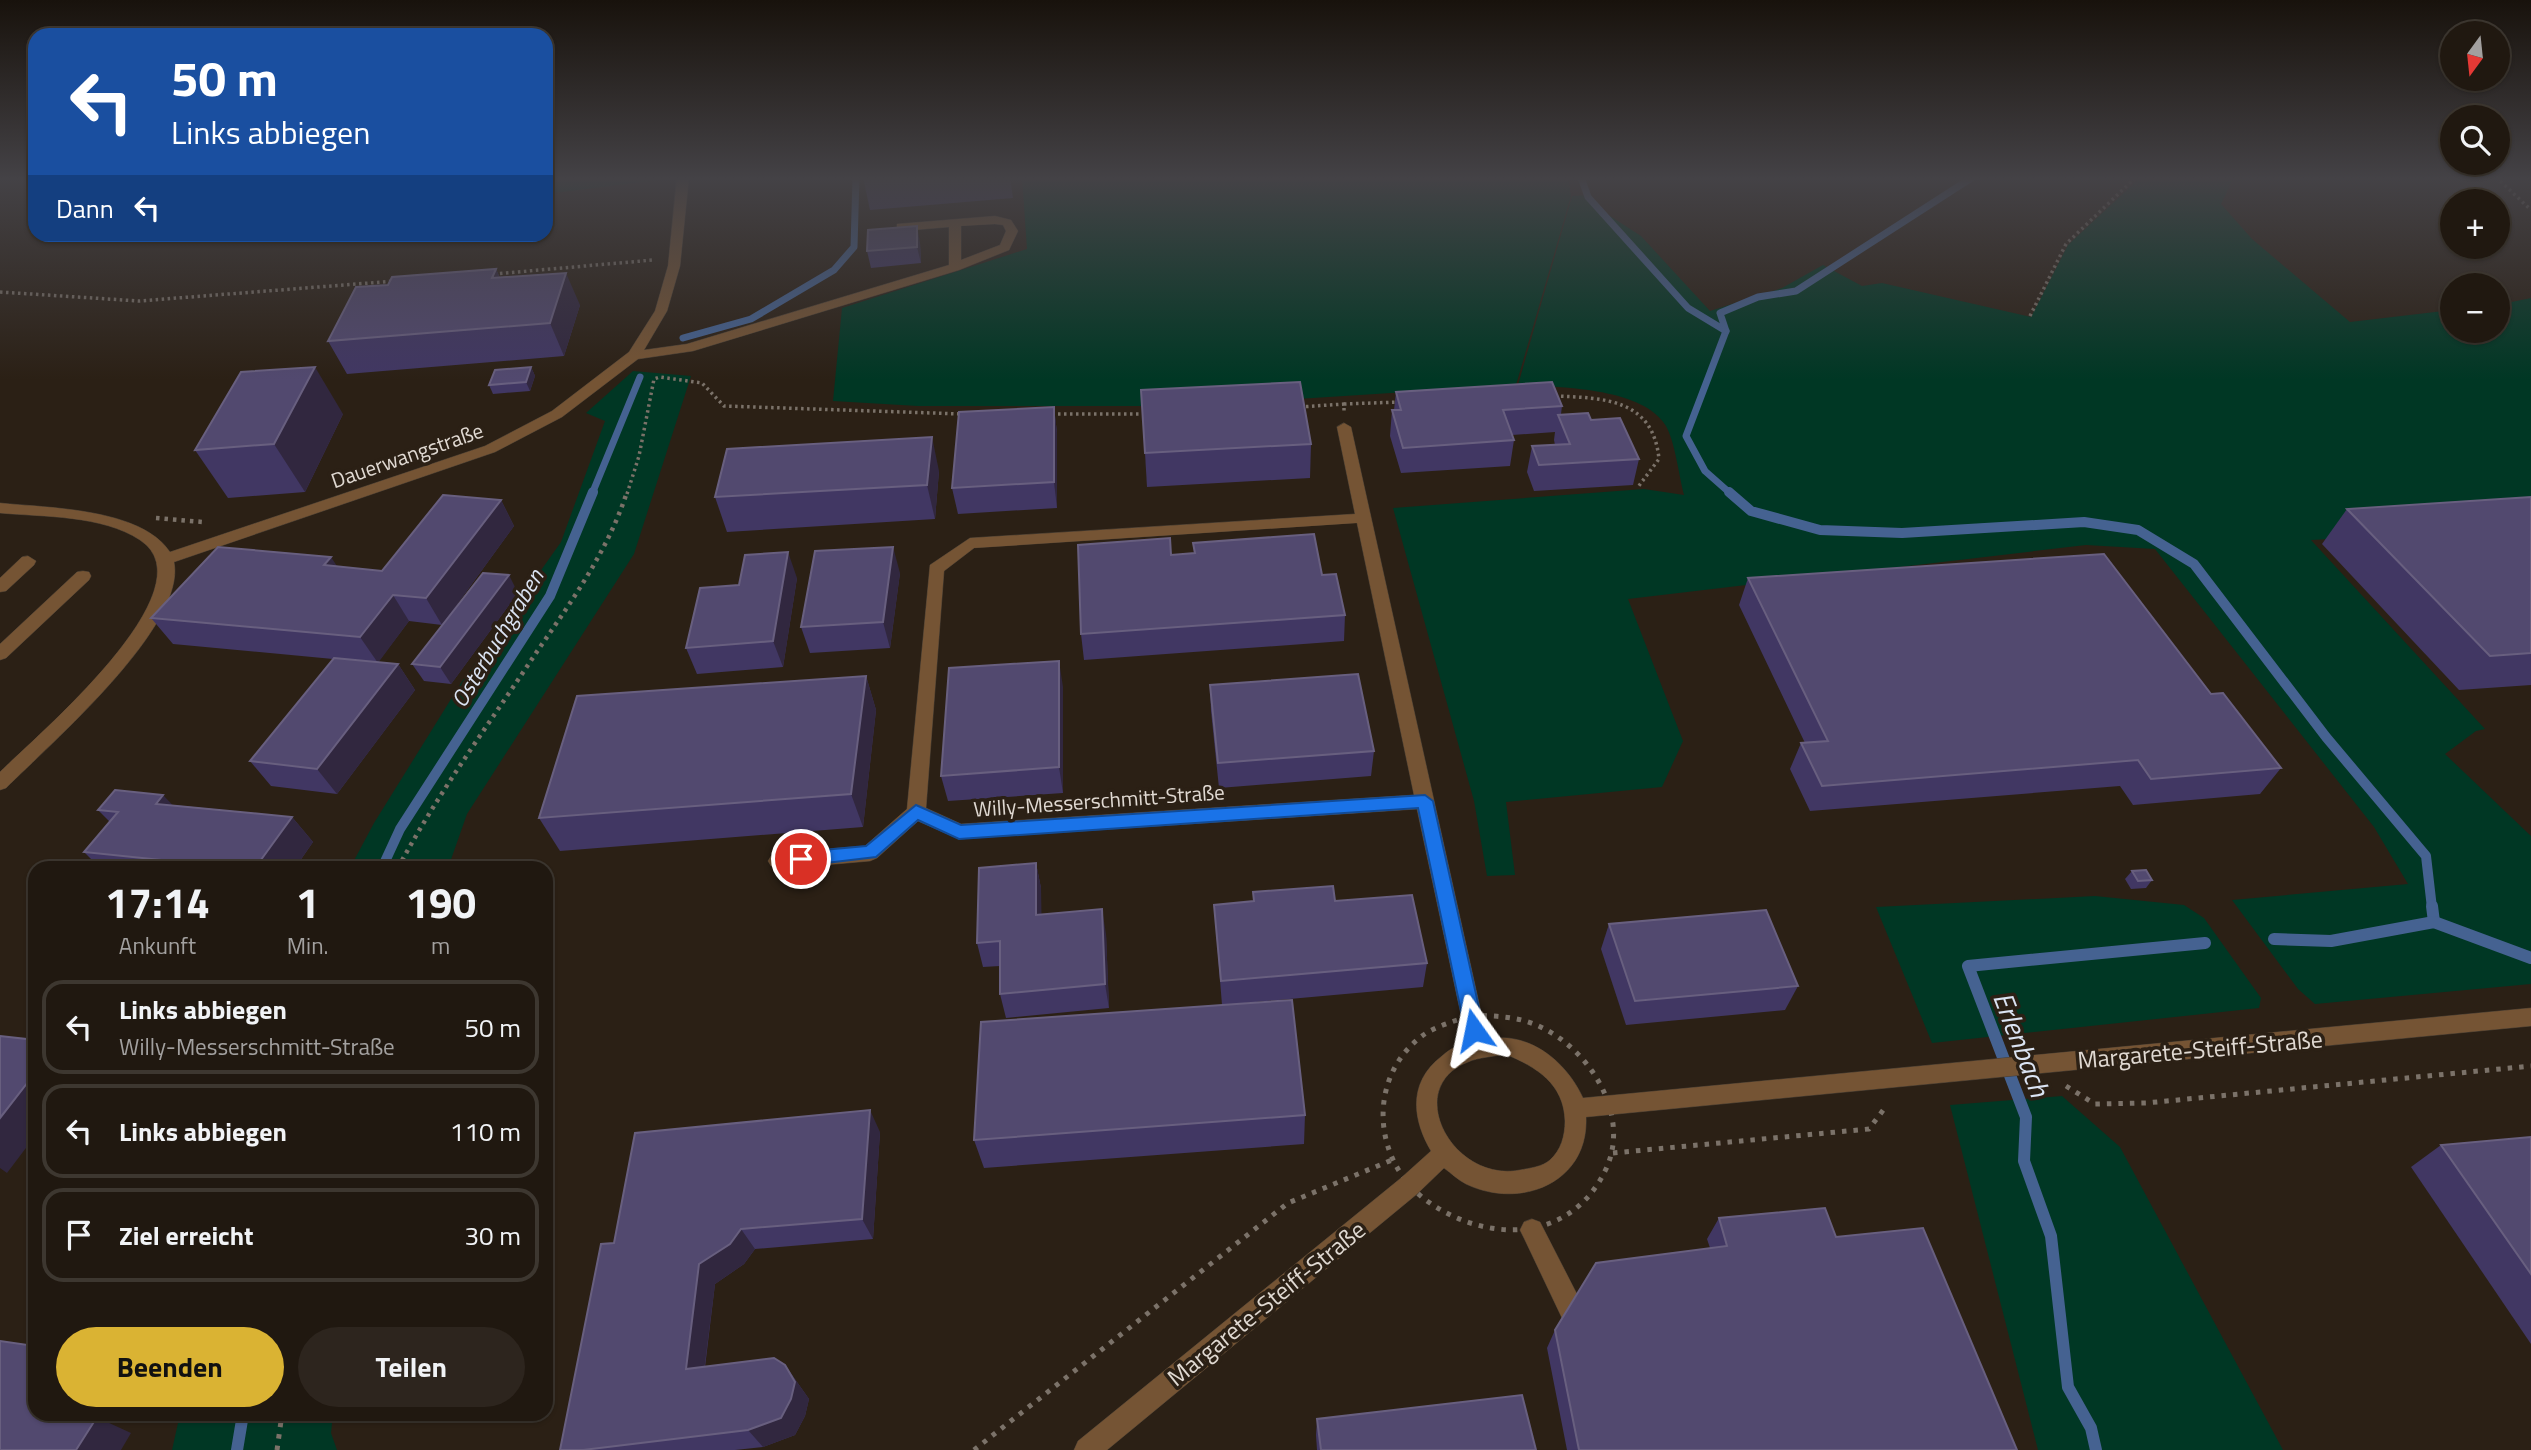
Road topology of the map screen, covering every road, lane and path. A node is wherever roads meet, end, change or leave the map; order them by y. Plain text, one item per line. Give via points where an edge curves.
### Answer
1 (676, 245) edge
2 (955, 245) edge
3 (1005, 245) edge
4 (2066, 245) edge
5 (675, 258) junction
6 (955, 267) junction
7 (488, 275) edge
8 (399, 281) edge
9 (0, 292) edge
10 (2030, 316) dead end
11 (634, 355) junction
12 (1548, 396) edge
13 (1412, 402) edge
14 (1344, 404) junction
15 (1291, 407) edge
16 (969, 414) edge
17 (1051, 414) edge
18 (1158, 414) edge
19 (1344, 427) joint
20 (1638, 487) dead end
21 (0, 508) edge
22 (153, 518) dead end
23 (1364, 518) junction
24 (206, 523) dead end
25 (165, 559) junction
26 (28, 561) dead end
27 (83, 576) dead end
28 (0, 587) edge
29 (0, 654) edge
30 (0, 783) edge
31 (1425, 801) junction
32 (916, 812) junction
33 (402, 861) edge
34 (778, 861) dead end
35 (1471, 1015) junction
36 (2531, 1017) edge
37 (1478, 1046) junction
38 (2029, 1066) junction
39 (2531, 1066) edge
40 (1909, 1076) junction
41 (1610, 1103) junction
42 (1576, 1109) junction
43 (1613, 1153) junction
44 (1443, 1154) junction
45 (1392, 1160) junction
46 (1409, 1186) junction
47 (1532, 1230) junction
48 (1571, 1309) edge
49 (281, 1421) edge
50 (277, 1450) edge
51 (974, 1450) edge
52 (1087, 1450) edge

1 - 5 street, Dauerwangstraße
2 - 6 street
3 - 6 street
4 - 10 path
5 - 7 path
5 - 11 street, Dauerwangstraße via 661,310
6 - 11 street via 688,348
8 - 9 path via 139,300
11 - 25 street, Dauerwangstraße via 557,414 491,449
12 - 20 path via 1594,397 1633,410 1654,430 1659,459
13 - 14 path
14 - 15 path
14 - 19 path
16 - 33 path via 724,406 702,383 653,379 639,456 620,517 585,582 426,816
17 - 18 path
19 - 23 street
21 - 25 street via 88,518 120,527 159,547
22 - 24 path
23 - 31 street
23 - 32 street via 970,543 936,569
25 - 30 street via 168,576 163,594 135,641
26 - 28 street
27 - 29 street
31 - 32 street, Willy-Messerschmitt-Straße via 959,832
31 - 35 street
32 - 34 street via 870,853
35 - 37 street
35 - 41 path via 1508,1017 1541,1027 1570,1046 1594,1071
35 - 45 path via 1442,1022 1414,1038 1393,1063 1381,1093 1381,1126
36 - 38 street, Margarete-Steiff-Straße
37 - 42 street via 1505,1045 1536,1056 1558,1073
37 - 44 street via 1452,1056 1435,1073 1425,1100 1427,1123
38 - 39 path via 2095,1104
38 - 40 street, Margarete-Steiff-Straße
40 - 41 street, Margarete-Steiff-Straße
40 - 43 path via 1869,1129
41 - 42 street, Margarete-Steiff-Straße
41 - 43 path
42 - 44 street via 1577,1128 1570,1152 1549,1175 1526,1183 1494,1184 1464,1172
43 - 47 path via 1598,1190 1570,1216
44 - 46 street, Margarete-Steiff-Straße
45 - 46 path
45 - 51 path via 1287,1203
46 - 47 path via 1449,1216 1490,1230
46 - 52 street, Margarete-Steiff-Straße
47 - 48 street
49 - 50 path

